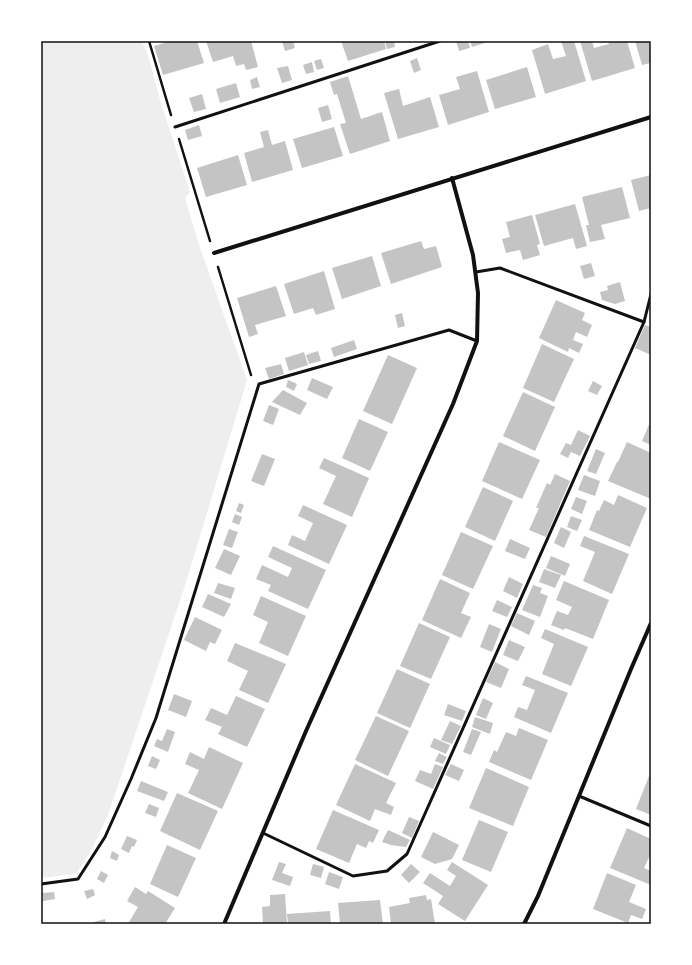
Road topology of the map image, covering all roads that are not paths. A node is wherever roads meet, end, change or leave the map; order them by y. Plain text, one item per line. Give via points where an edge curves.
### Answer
1 (440, 41) edge
2 (651, 117) edge
3 (175, 127) road end
4 (452, 178) junction
5 (214, 253) road end
6 (476, 272) junction
7 (651, 294) edge
8 (644, 322) junction
9 (477, 341) junction
10 (651, 623) edge
11 (579, 796) junction
12 (651, 826) edge
13 (263, 833) junction
14 (41, 884) edge
15 (224, 924) edge
16 (524, 924) edge

1 - 3 lane
2 - 4 street
4 - 5 street
4 - 6 street
6 - 8 lane via 500,268
6 - 9 street
7 - 8 lane
8 - 13 lane via 407,854 387,871 353,876
9 - 13 street via 453,404
9 - 14 lane via 449,330 259,384 156,718 131,779 105,837 78,879
10 - 11 street
11 - 12 lane
11 - 16 street
13 - 15 street

